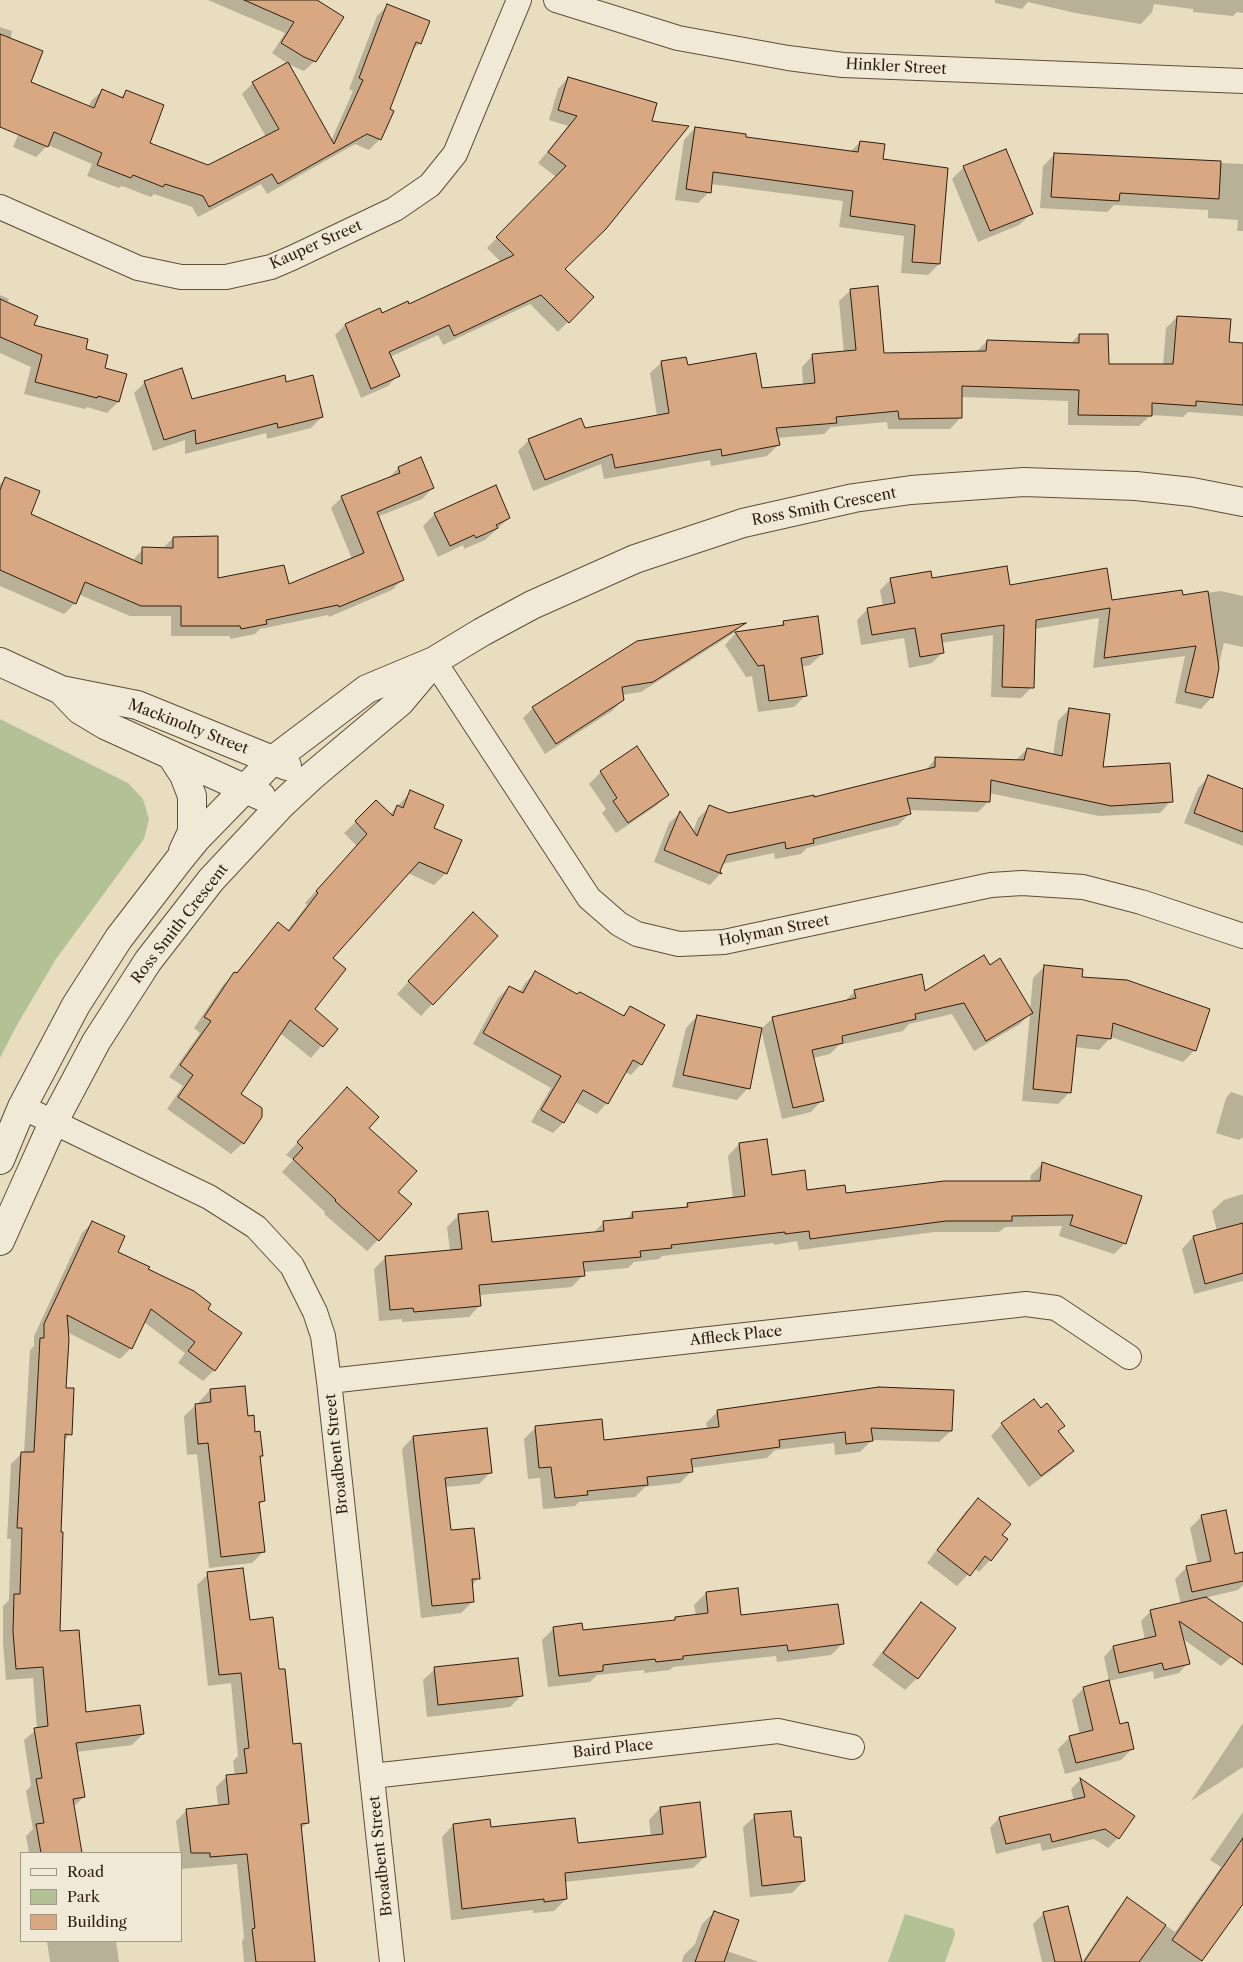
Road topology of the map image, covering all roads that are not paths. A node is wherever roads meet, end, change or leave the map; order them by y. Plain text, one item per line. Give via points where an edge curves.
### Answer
1 (519, 0) edge
2 (556, 0) edge
3 (1243, 81) edge
4 (0, 208) edge
5 (1243, 502) edge
6 (434, 661) junction
7 (0, 662) edge
8 (61, 690) junction
9 (171, 755) junction
10 (273, 760) junction
11 (312, 776) junction
12 (245, 788) junction
13 (281, 805) junction
14 (179, 860) junction
15 (1243, 936) edge
16 (22, 1107) junction
17 (53, 1123) junction
18 (0, 1160) edge
19 (0, 1242) edge
20 (1129, 1357) dead end
21 (329, 1381) junction
22 (852, 1747) dead end
23 (372, 1776) junction
24 (392, 1962) edge

1 - 4 street, Kauper Street via 455,154 430,185 395,209 271,267 226,277 180,278 138,268
2 - 3 street, Hinkler Street via 678,38 788,58 853,65
5 - 6 street, Ross Smith Crescent via 1136,486 1024,482 911,490 854,498 743,523 634,559 532,605
6 - 10 street, Ross Smith Crescent via 367,689
6 - 11 street, Ross Smith Crescent via 400,702
6 - 15 street, Holyman Street via 589,898 619,924 637,934 679,944 724,942 991,885 1022,883 1083,887 1141,902
7 - 8 street, Mackinolty Street
8 - 9 street, Mackinolty Street via 80,710 105,725
8 - 10 street, Mackinolty Street via 137,705
9 - 12 street, Mackinolty Street
9 - 14 street via 192,796 192,832
10 - 11 street, Mackinolty Street
10 - 12 street, Ross Smith Crescent
11 - 13 street, Ross Smith Crescent
12 - 13 street, Mackinolty Street
12 - 14 street, Ross Smith Crescent
13 - 17 street, Ross Smith Crescent via 211,880 148,961 96,1042
14 - 16 street, Ross Smith Crescent via 119,938 76,1005
16 - 17 street, Broadbent Street
16 - 18 street, Ross Smith Crescent
17 - 19 street, Ross Smith Crescent
17 - 21 street, Broadbent Street via 209,1197 256,1227 292,1266 316,1312
20 - 21 street, Affleck Place via 1056,1308 1026,1304
21 - 23 street, Broadbent Street
22 - 23 street, Baird Place via 778,1731
23 - 24 street, Broadbent Street

